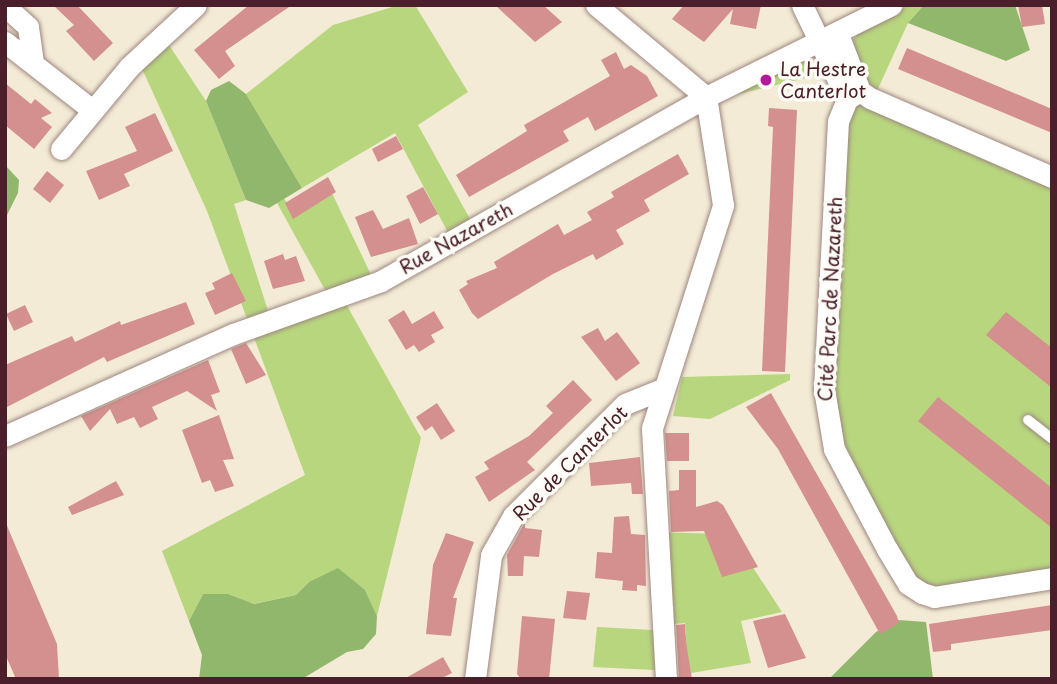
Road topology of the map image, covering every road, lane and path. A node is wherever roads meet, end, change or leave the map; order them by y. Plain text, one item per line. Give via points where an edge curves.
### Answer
1 (196, 5) edge
2 (596, 5) edge
3 (802, 5) edge
4 (891, 5) edge
5 (5, 6) edge
6 (830, 38) junction
7 (5, 42) edge
8 (33, 61) junction
9 (854, 95) junction
10 (706, 97) junction
11 (91, 109) junction
12 (61, 149) dead end
13 (1052, 177) edge
14 (662, 389) junction
15 (1028, 420) dead end
16 (5, 436) edge
17 (1052, 439) edge
18 (1052, 578) edge
19 (475, 679) edge
20 (666, 679) edge

1 - 11 street
2 - 10 street
3 - 6 street
4 - 6 street, Rue Nazareth
5 - 8 street via 28,27
6 - 9 street
6 - 10 street, Rue Nazareth
7 - 8 street
8 - 11 street
9 - 13 street
9 - 18 street, Cité Parc de Nazareth via 838,121 824,389 834,449 908,584 922,593 934,597
10 - 14 street, Rue de Canterlot via 723,205
10 - 16 street, Rue Nazareth via 381,281 233,334
11 - 12 street
14 - 19 street, Rue de Canterlot via 625,404 513,516 491,555
14 - 20 street, Rue de Canterlot via 652,428
15 - 17 lane

